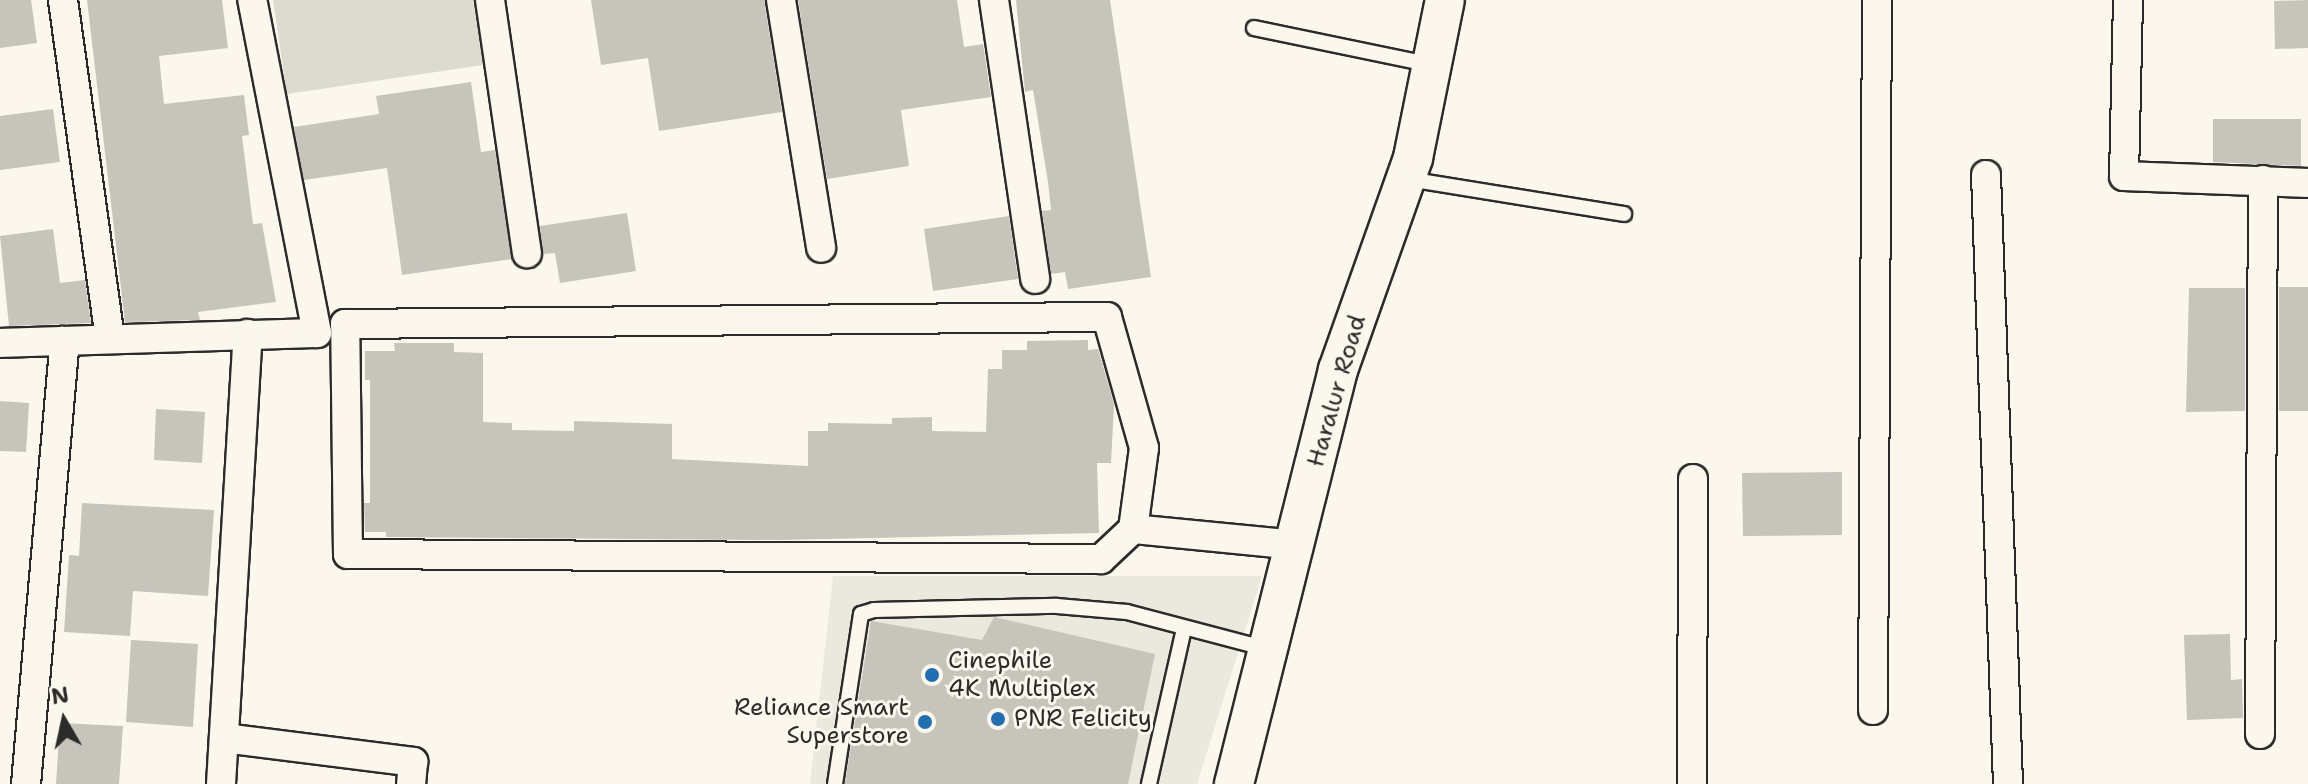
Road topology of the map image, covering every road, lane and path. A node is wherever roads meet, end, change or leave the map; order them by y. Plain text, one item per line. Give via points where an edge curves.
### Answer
1 (63, 0) edge
2 (252, 0) edge
3 (490, 0) edge
4 (781, 0) edge
5 (994, 0) edge
6 (1445, 0) edge
7 (1877, 0) edge
8 (2128, 0) edge
9 (1254, 28) dead end
10 (1432, 65) junction
11 (1986, 175) dead end
12 (1408, 179) junction
13 (2263, 180) junction
14 (2308, 183) edge
15 (1624, 214) dead end
16 (821, 248) dead end
17 (527, 253) dead end
18 (1035, 279) dead end
19 (248, 334) junction
20 (110, 339) junction
21 (65, 341) junction
22 (0, 343) edge
23 (1693, 479) dead end
24 (1133, 529) junction
25 (1295, 545) junction
26 (1184, 629) junction
27 (1268, 650) junction
28 (1873, 710) dead end
29 (2260, 734) dead end
30 (224, 738) junction
31 (26, 784) edge
32 (221, 784) edge
33 (411, 784) edge
34 (835, 784) edge
35 (1149, 784) edge
36 (1234, 784) edge
37 (1692, 784) edge
38 (2008, 784) edge

1 - 20 street
2 - 19 street via 317,333
3 - 17 street
4 - 16 street
5 - 18 street
6 - 10 street, Haralur Road
7 - 28 street
8 - 13 street via 2124,176
9 - 10 lane
10 - 12 street, Haralur Road
11 - 38 street
12 - 15 lane
12 - 25 street, Haralur Road via 1338,370
13 - 14 street
13 - 29 street
19 - 20 street
19 - 30 street
20 - 21 street
21 - 22 street
21 - 31 street
23 - 37 street
24 - 24 street via 1144,448 1107,317 345,324 348,554 1101,559
24 - 25 street
25 - 27 street, Haralur Road
26 - 27 lane
26 - 34 lane via 1127,612 1057,606 861,614
26 - 35 lane
27 - 36 street, Haralur Road
30 - 32 street
30 - 33 street via 413,762

